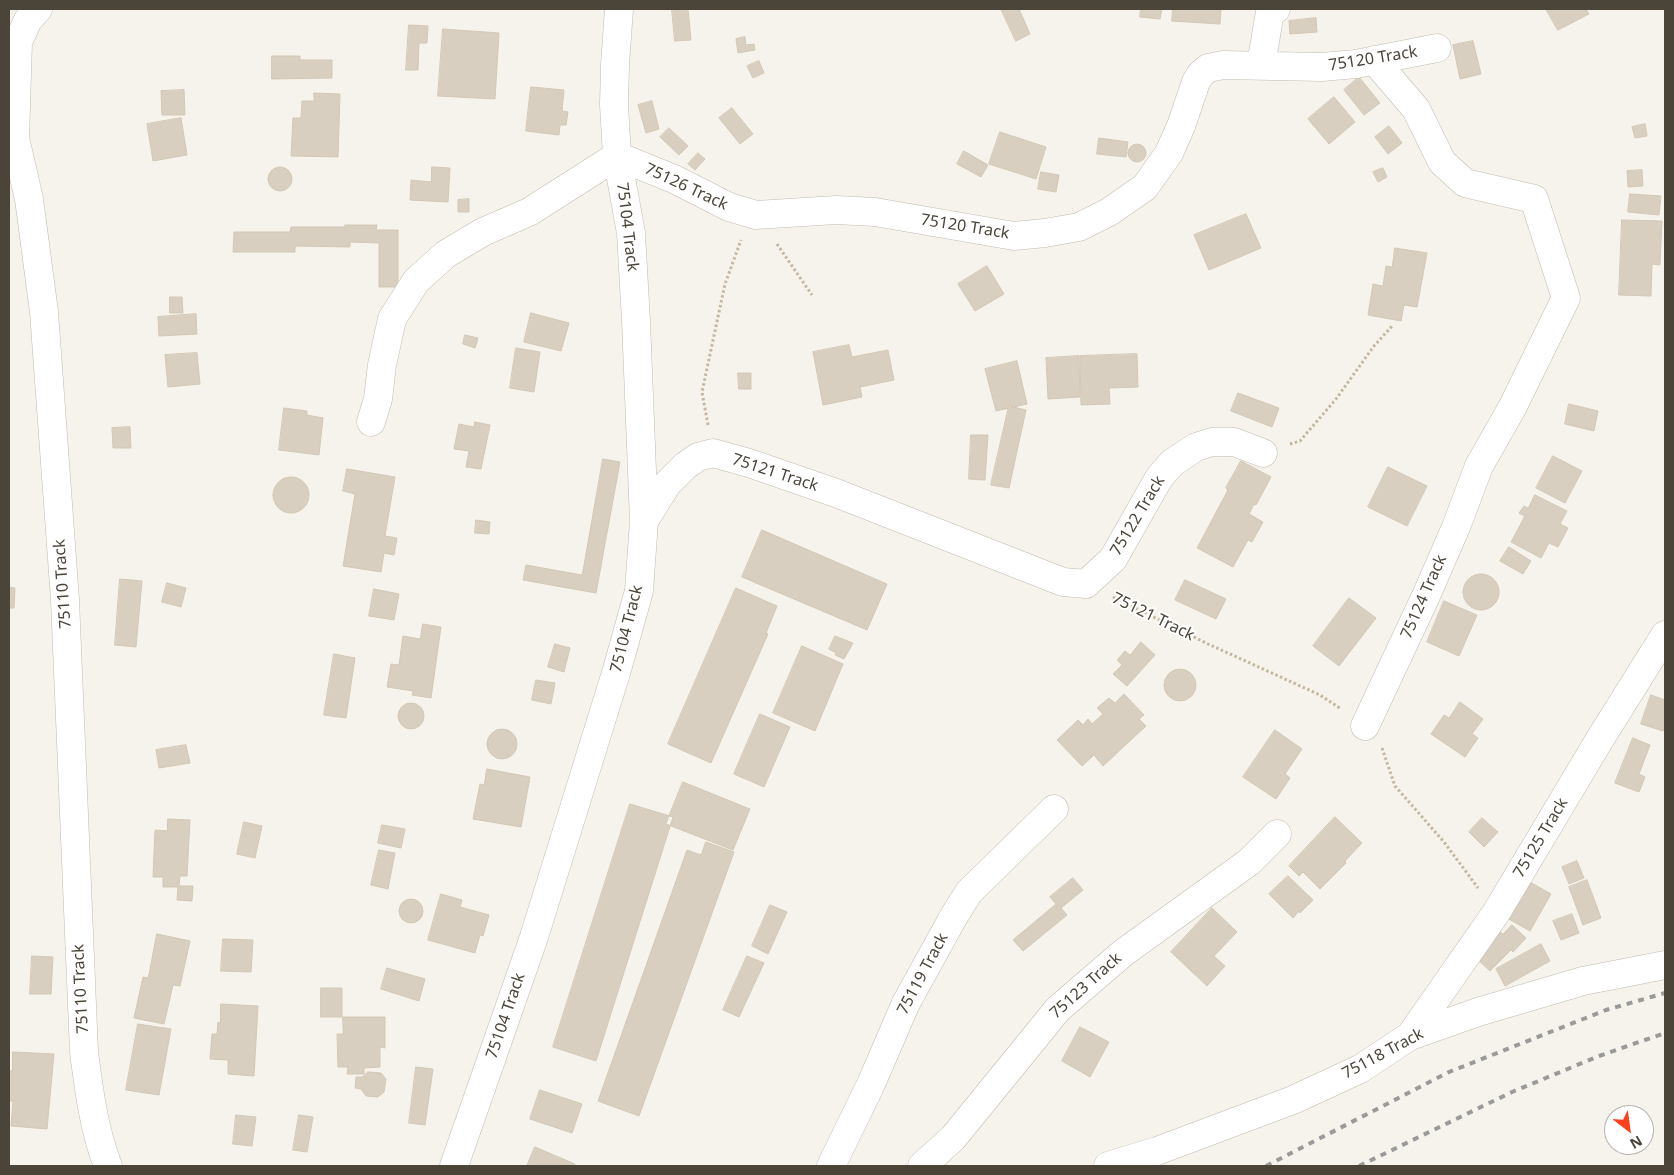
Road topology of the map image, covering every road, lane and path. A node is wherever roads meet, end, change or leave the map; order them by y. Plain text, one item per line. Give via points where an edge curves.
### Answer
1 (38, 9) edge
2 (619, 9) edge
3 (1276, 9) edge
4 (1437, 48) dead end
5 (1374, 60) junction
6 (1262, 65) junction
7 (617, 156) junction
8 (19, 198) edge
9 (754, 220) junction
10 (812, 295) dead end
11 (1393, 325) dead end
12 (371, 422) dead end
13 (713, 453) junction
14 (1264, 453) joint
15 (644, 522) junction
16 (1063, 582) joint
17 (1106, 594) dead end
18 (1665, 635) edge
19 (1365, 726) junction
20 (1054, 809) dead end
21 (1277, 834) dead end
22 (1496, 913) junction
23 (1665, 965) edge
24 (1410, 1036) junction
25 (108, 1166) edge
26 (454, 1166) edge
27 (831, 1166) edge
28 (922, 1166) edge
29 (1108, 1166) edge

1 - 8 street, 75110 Track via 28,20 18,42 15,138
2 - 7 street, 75104 Track via 614,95
3 - 6 street via 1270,12
4 - 5 street, 75120 Track
5 - 6 street, 75120 Track via 1322,67
5 - 19 street, 75124 Track via 1416,109 1442,162 1465,183 1534,199 1566,298 1512,408 1479,466 1425,598
6 - 9 street, 75120 Track via 1223,65 1208,68 1200,75 1169,153 1145,187 1109,212 1079,227 1014,236 875,212 836,210
7 - 9 street, 75126 Track via 674,179
7 - 12 street via 529,212 483,232 446,254 416,281 392,319
7 - 15 street, 75104 Track via 631,233
8 - 25 street, 75110 Track via 44,312 65,600 84,1052 100,1146
9 - 10 path via 775,240
9 - 13 path via 741,240 725,284 702,392
11 - 14 path via 1300,441
13 - 15 street via 684,466 667,484
13 - 16 street, 75121 Track via 836,493
14 - 16 street, 75122 Track via 1234,442 1212,442 1196,447 1172,463 1159,478 1112,560 1100,573 1086,584
15 - 26 street, 75104 Track via 639,591 616,673 534,937
17 - 19 path, 75121 Track via 1320,695
18 - 22 street, 75125 Track
19 - 22 path, 75121 Track via 1377,735 1395,786 1444,842
20 - 27 street, 75119 Track via 969,892 954,916 906,1003 872,1084
21 - 28 street, 75123 Track via 1249,862 1123,953 1058,1009 954,1138
22 - 24 street, 75125 Track
23 - 24 street, 75118 Track via 1583,981
24 - 29 street, 75118 Track via 1360,1069 1293,1100

